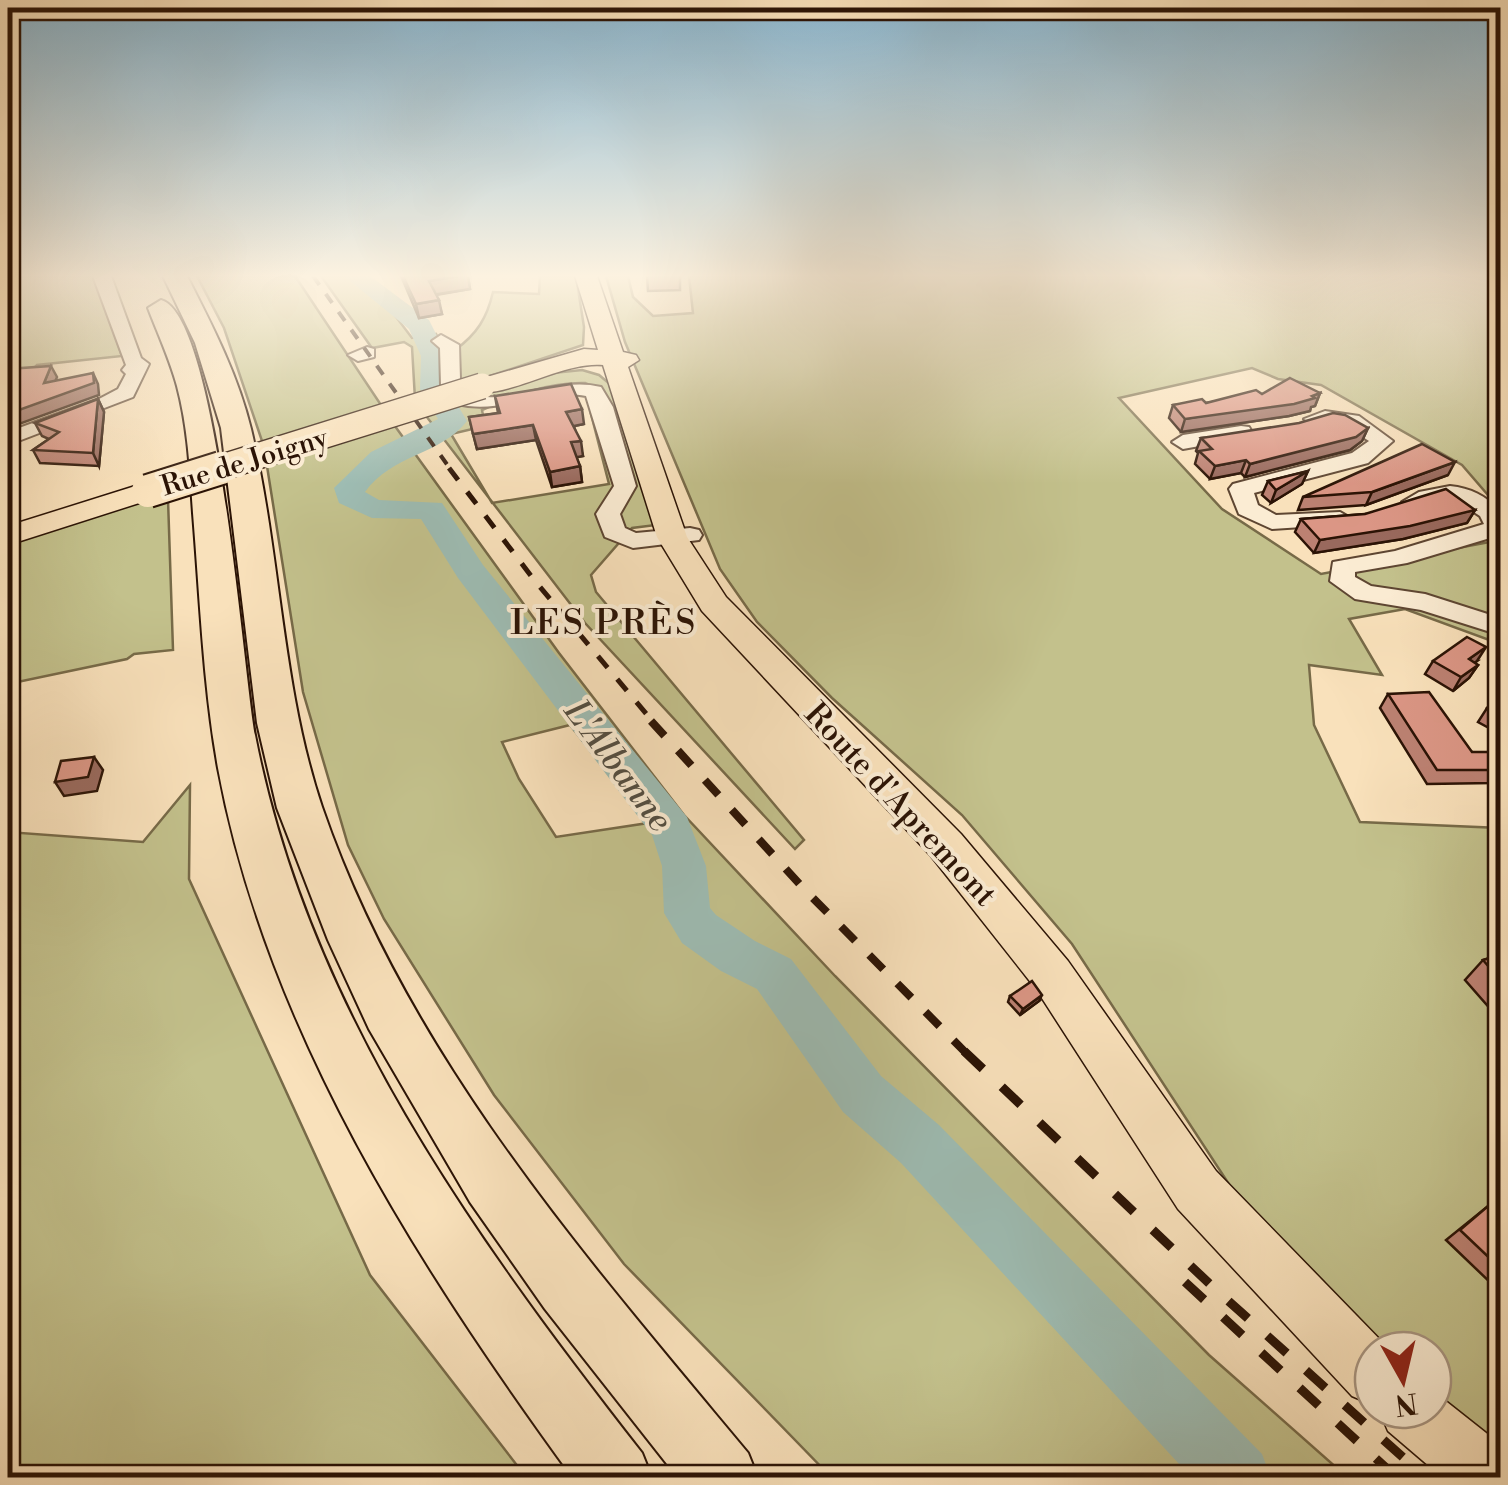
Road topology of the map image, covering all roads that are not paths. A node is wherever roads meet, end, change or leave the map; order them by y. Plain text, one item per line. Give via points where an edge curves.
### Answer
1 (128, 345) edge
2 (178, 345) edge
3 (209, 345) edge
4 (449, 345) edge
5 (593, 345) edge
6 (615, 345) edge
7 (584, 362) junction
8 (622, 366) junction
9 (1293, 426) edge
10 (1257, 430) edge
11 (8, 439) edge
12 (1183, 442) dead end
13 (1393, 508) edge
14 (1363, 516) edge
15 (8, 536) edge
16 (681, 536) junction
17 (1500, 627) edge
18 (1353, 1355) edge
19 (1434, 1430) edge
20 (617, 1478) edge
21 (722, 1478) edge
22 (1493, 1478) edge

1 - 11 street via 139,364 126,393
2 - 20 highway via 196,404 232,728 250,814 294,946 375,1115 448,1240
3 - 21 highway via 236,428 278,722 300,808 352,940 491,1181
4 - 16 street via 452,388 476,404 560,387 594,392 625,486 610,507 610,525 633,541
5 - 7 main road
6 - 8 main road, Route d'Apremont
7 - 8 main road, Rue de Joigny
7 - 8 main road via 612,377
7 - 15 main road, Rue de Joigny, bridge via 482,386
8 - 16 main road, Route d'Apremont
9 - 14 street via 1326,416 1362,422 1382,441 1360,458 1241,489 1248,509 1272,522
10 - 12 street
13 - 17 street via 1442,491 1482,503 1498,520 1494,528 1398,558 1342,567 1343,581 1364,594 1425,602
16 - 18 main road, Route d'Apremont via 714,604 934,818 1052,975 1197,1190
19 - 22 main road

